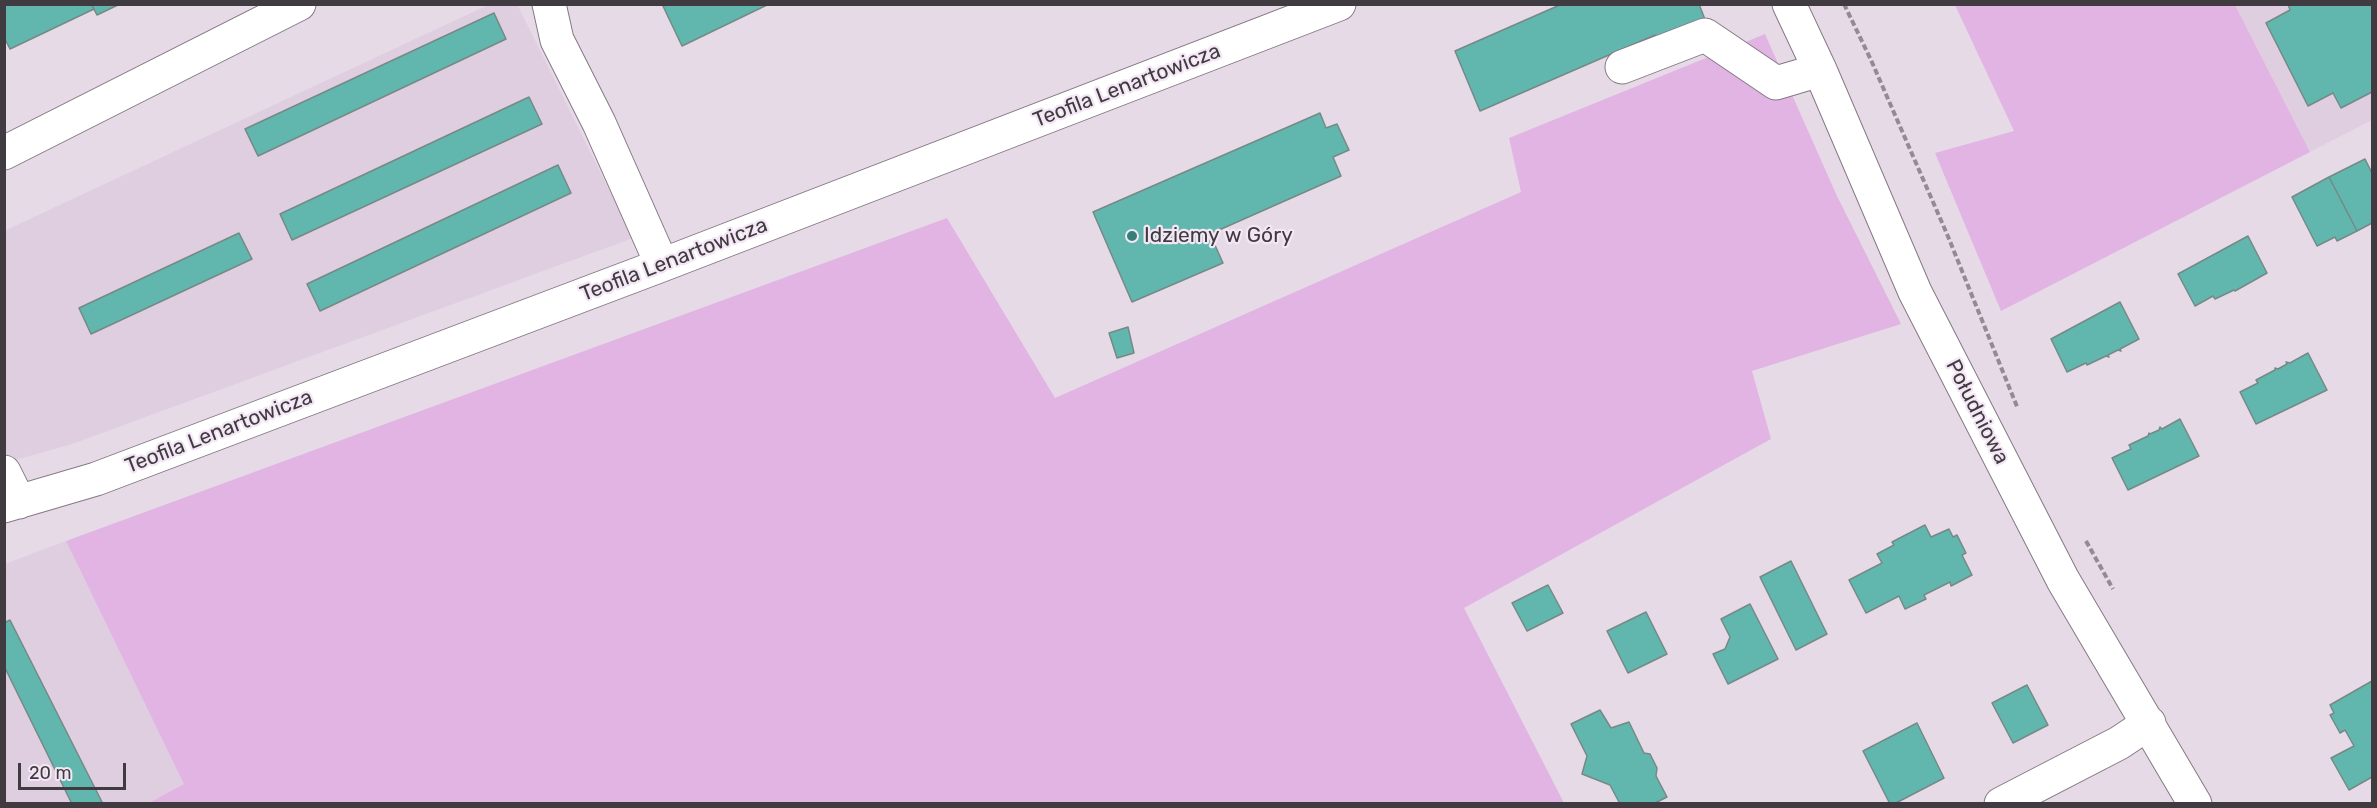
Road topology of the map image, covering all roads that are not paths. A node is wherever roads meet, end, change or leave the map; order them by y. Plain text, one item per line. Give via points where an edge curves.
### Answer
1 (299, 4) edge
2 (549, 4) edge
3 (1789, 4) edge
4 (1319, 8) edge
5 (1622, 67) dead end
6 (1820, 70) junction
7 (4, 153) edge
8 (662, 265) junction
9 (4, 472) edge
10 (12, 504) edge
11 (2149, 723) junction
12 (2001, 804) edge
13 (2195, 804) edge

1 - 7 street
2 - 8 street via 557,40
3 - 6 street, Południowa
4 - 8 street, Teofila Lenartowicza
5 - 6 street via 1705,35 1776,82
6 - 11 street, Południowa via 1915,292 2063,580
8 - 10 street, Teofila Lenartowicza via 96,479
9 - 10 street
11 - 12 street via 2119,743
11 - 13 street, Południowa

